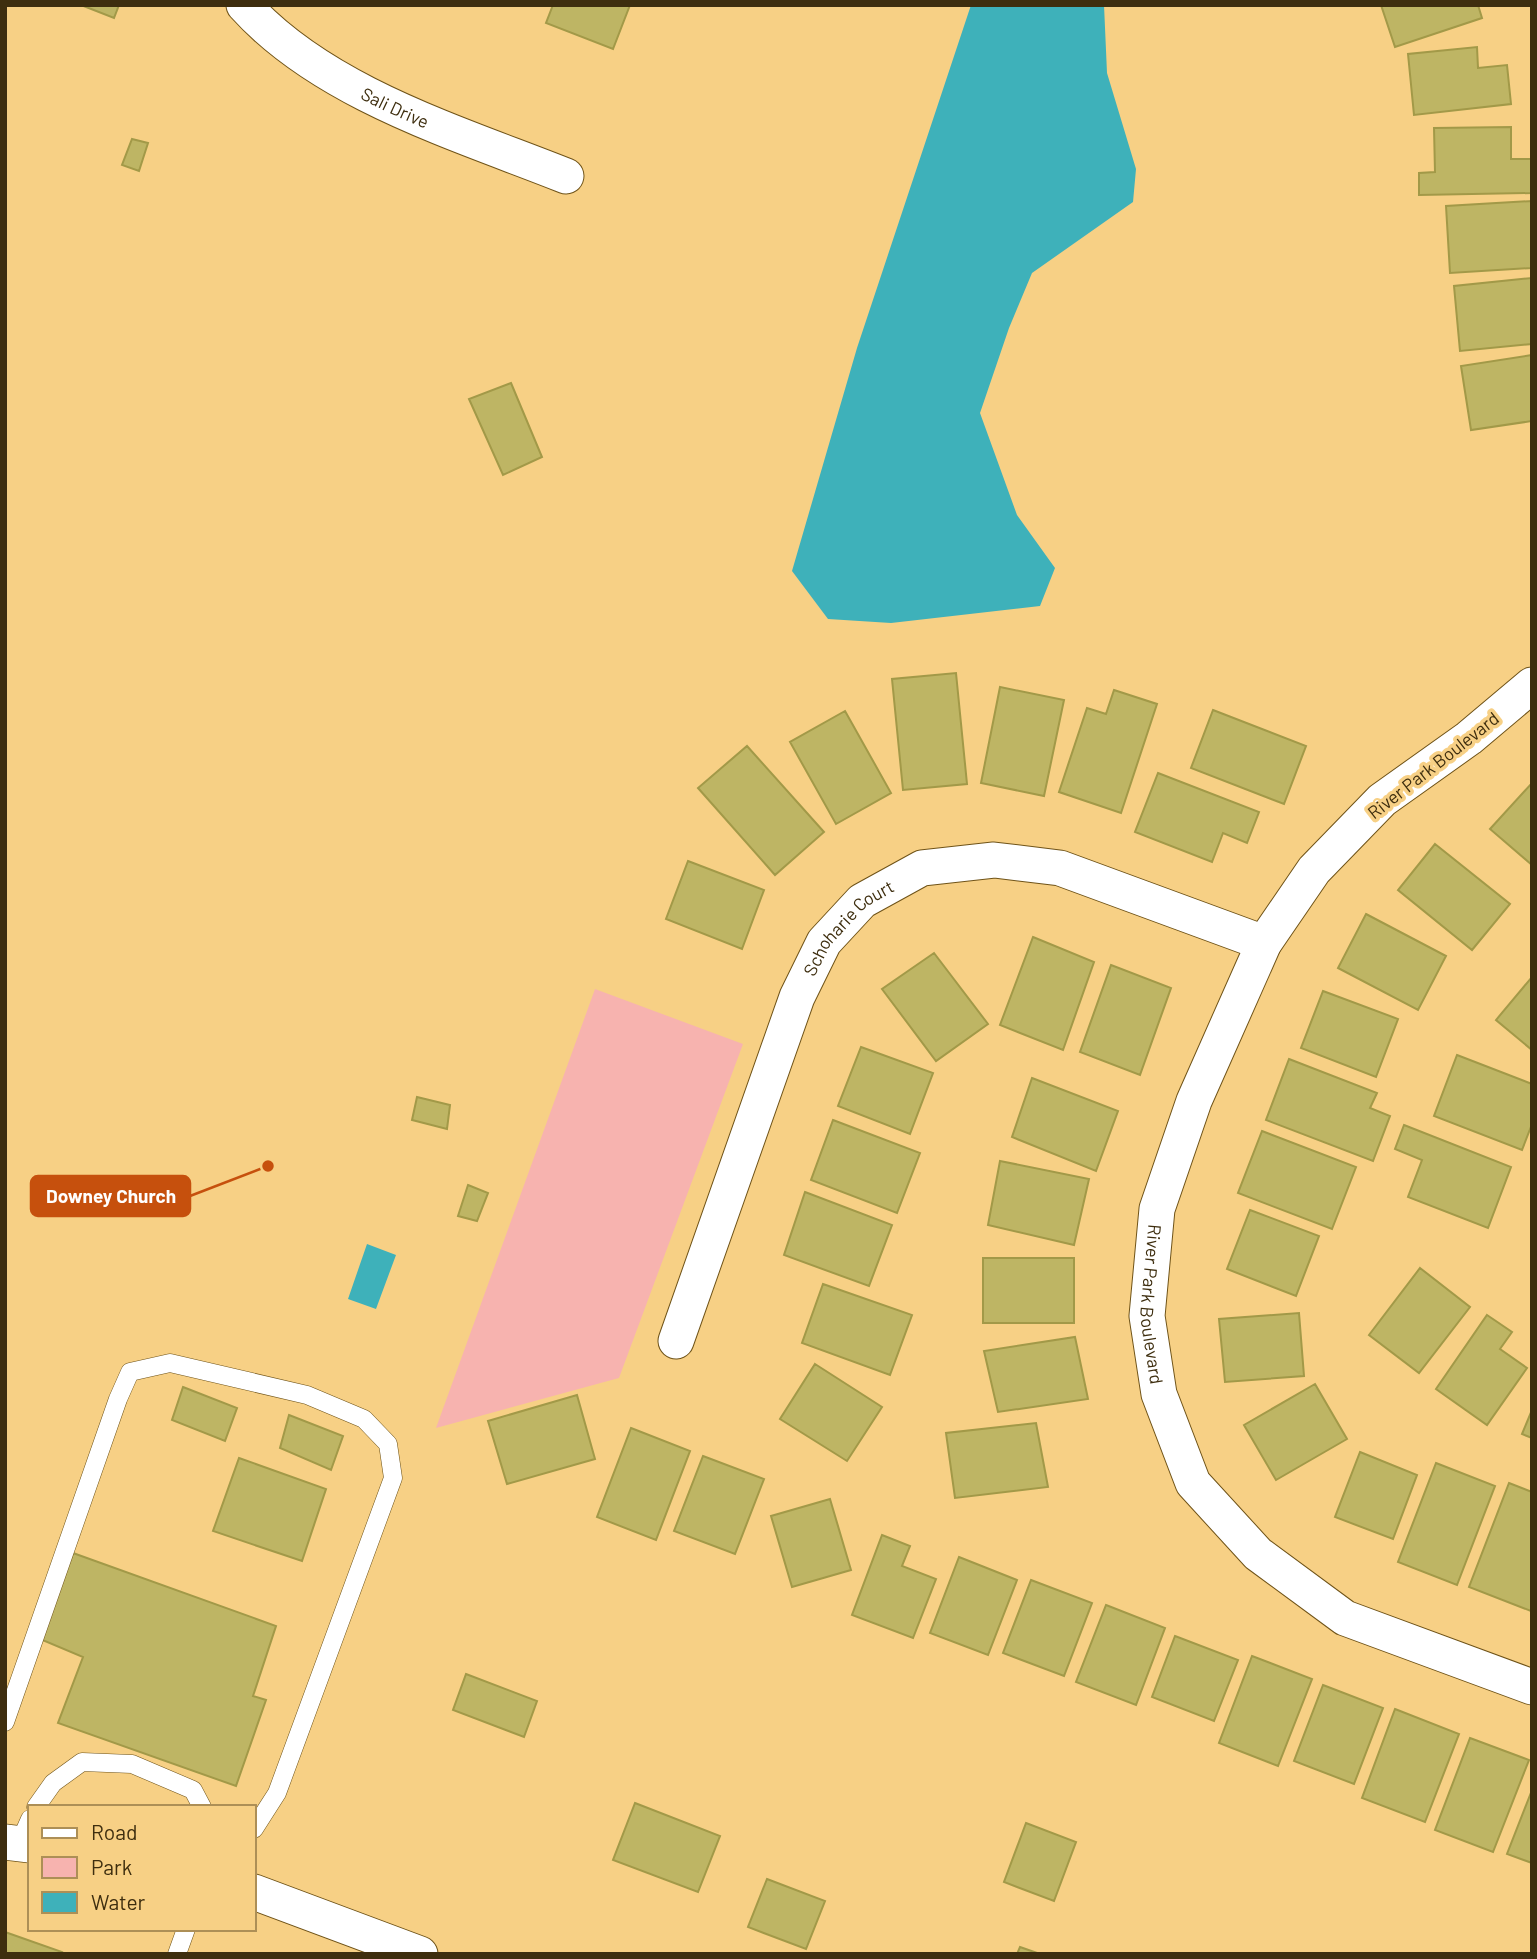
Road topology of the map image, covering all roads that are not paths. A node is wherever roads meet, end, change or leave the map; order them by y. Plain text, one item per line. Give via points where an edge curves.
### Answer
1 (244, 5) edge
2 (566, 176) dead end
3 (1532, 685) edge
4 (1264, 943) junction
5 (676, 1341) dead end
6 (1532, 1687) edge
7 (5, 1722) edge
8 (37, 1805) edge
9 (201, 1805) edge
10 (256, 1826) edge
11 (256, 1893) edge
12 (185, 1931) edge
13 (177, 1954) edge
14 (420, 1954) edge

1 - 2 street, Sali Drive via 316,65 379,101
3 - 4 street, River Park Boulevard via 1469,738 1382,800 1314,870
4 - 5 street, Schoharie Court via 1060,867 993,860 922,868 862,901 824,942 797,998
4 - 6 street, River Park Boulevard via 1194,1101 1157,1209 1147,1316 1159,1394 1193,1483 1258,1555 1345,1618
7 - 10 lane via 130,1373 170,1363 307,1395 364,1419 388,1444 393,1478 277,1793
8 - 9 lane via 53,1783 82,1762 132,1764 193,1790
11 - 14 street
12 - 13 lane

